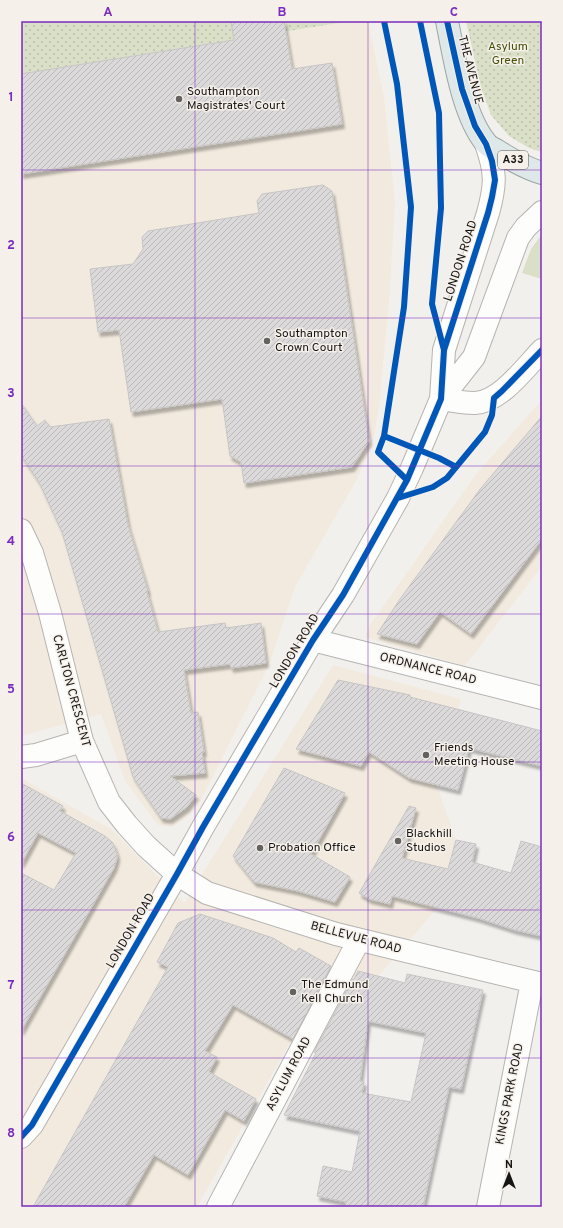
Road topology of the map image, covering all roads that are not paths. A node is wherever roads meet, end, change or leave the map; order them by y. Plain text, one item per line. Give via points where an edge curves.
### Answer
1 (447, 21) edge
2 (486, 144) junction
3 (542, 173) edge
4 (542, 212) edge
5 (542, 350) edge
6 (441, 399) junction
7 (21, 530) edge
8 (313, 640) junction
9 (542, 698) edge
10 (82, 742) junction
11 (21, 756) edge
12 (178, 874) junction
13 (359, 940) junction
14 (537, 983) edge
15 (21, 1136) edge
16 (218, 1207) edge
17 (488, 1207) edge

1 - 2 main road, THE AVENUE / A33 via 462,89 475,126
2 - 3 main road, THE AVENUE / A33 via 510,159
2 - 6 street, LONDON ROAD via 493,167 492,197 444,350
4 - 6 street, LONDON ROAD via 518,238 474,357
5 - 6 street via 494,398 475,403
6 - 8 street, LONDON ROAD via 398,498 343,595
7 - 10 street, CARLTON CRESCENT via 32,553 50,613
8 - 9 street, ORDNANCE ROAD
8 - 12 street, LONDON ROAD
10 - 11 street via 36,756
10 - 12 street, CARLTON CRESCENT via 109,802 146,846
12 - 13 street, BELLEVUE ROAD via 207,893
12 - 15 street, LONDON ROAD via 32,1125
13 - 14 street, BELLEVUE ROAD
13 - 16 street, ASYLUM ROAD
14 - 17 street, KINGS PARK ROAD

